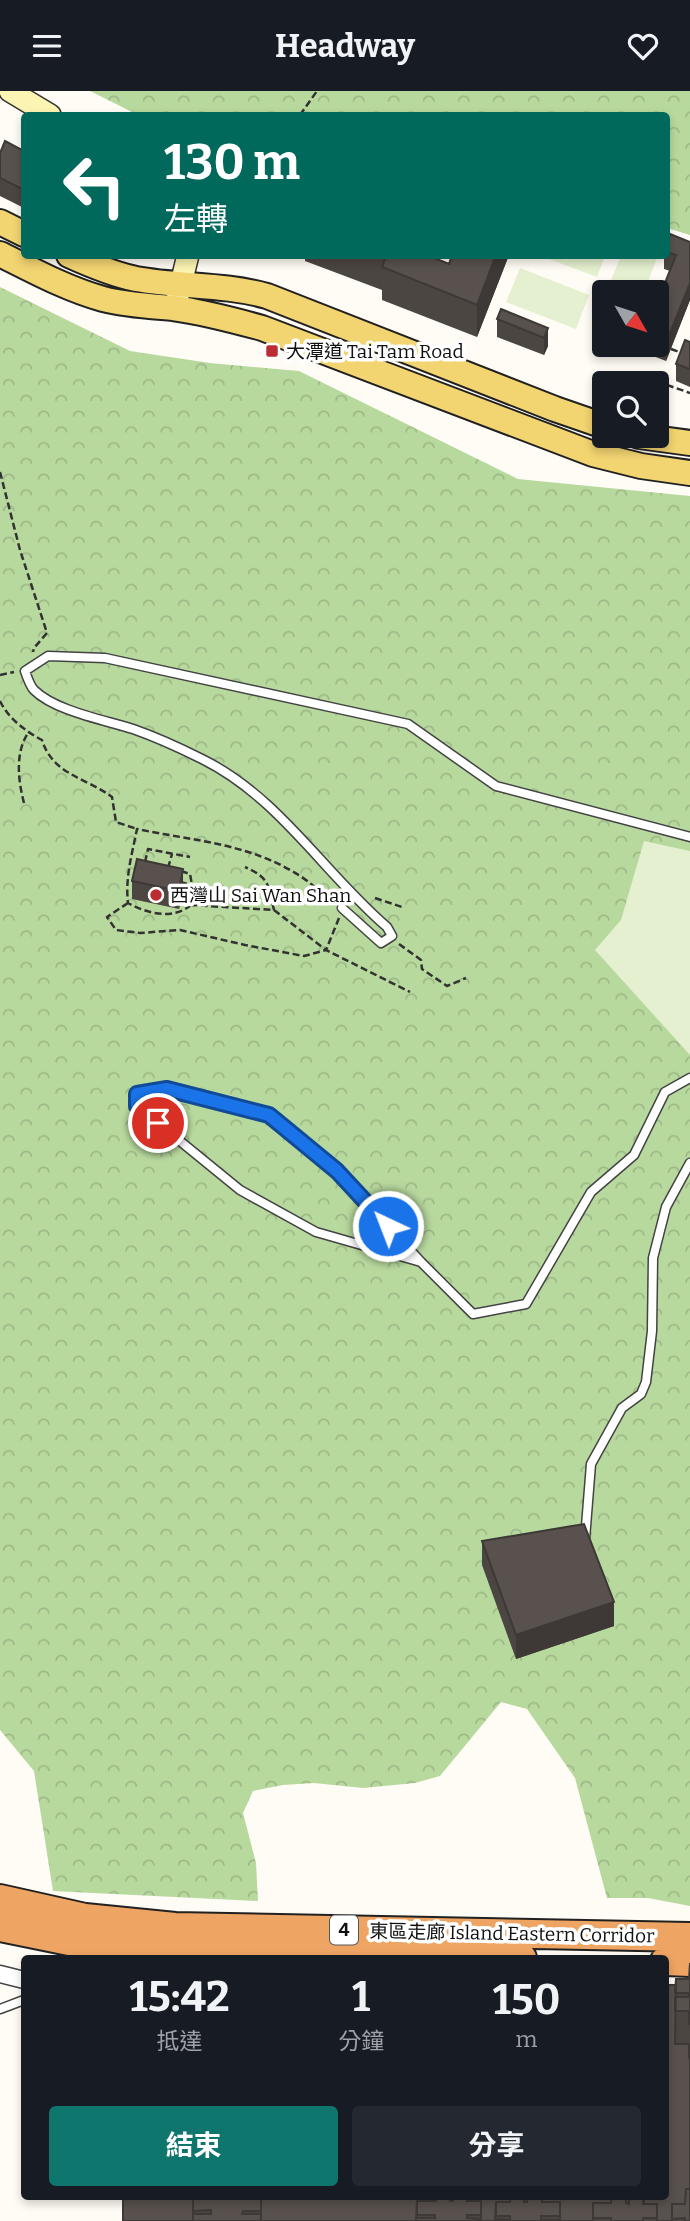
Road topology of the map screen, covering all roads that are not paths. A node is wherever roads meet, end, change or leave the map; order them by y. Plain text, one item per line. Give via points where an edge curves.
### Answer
1 (10, 91) edge
2 (45, 112) edge
3 (0, 222) edge
4 (21, 232) edge
5 (0, 254) edge
6 (79, 259) edge
7 (187, 259) edge
8 (182, 284) junction
9 (174, 309) junction
10 (592, 422) edge
11 (669, 440) edge
12 (690, 443) edge
13 (690, 473) edge
14 (690, 837) edge
15 (342, 908) road end
16 (690, 1078) edge
17 (690, 1163) edge
18 (421, 1262) junction
19 (584, 1548) edge
20 (0, 1899) edge
21 (0, 1927) edge
22 (690, 1937) edge
23 (354, 1955) edge
24 (669, 1961) edge
25 (690, 1962) edge
26 (0, 1974) edge
27 (21, 1979) edge
28 (21, 2001) edge
29 (0, 2009) edge

1 - 2 main road
3 - 4 main road
5 - 9 main road via 85,294
6 - 8 main road via 137,279
7 - 8 main road
8 - 9 main road
8 - 10 main road via 267,296
9 - 13 main road via 228,319 298,341 593,454
11 - 12 main road
14 - 15 lane via 496,786 408,724 105,658 48,656 28,669 33,690 60,706 136,730 204,759 245,786 287,822 391,936 381,943
16 - 18 lane via 665,1092 634,1155 592,1192 526,1304 473,1314
17 - 19 lane via 666,1207 653,1258 646,1383 641,1394 622,1408 591,1464
18 - 18 lane via 316,1232 240,1190 137,1106 137,1094 167,1089 269,1115 337,1171
20 - 22 highway, 東區走廊 Island Eastern Corridor / 4 via 85,1918 175,1927
21 - 23 highway, 東區走廊 Island Eastern Corridor / 4 via 84,1944 187,1952
24 - 25 highway, 東區走廊 Island Eastern Corridor
26 - 27 street
28 - 29 lane

